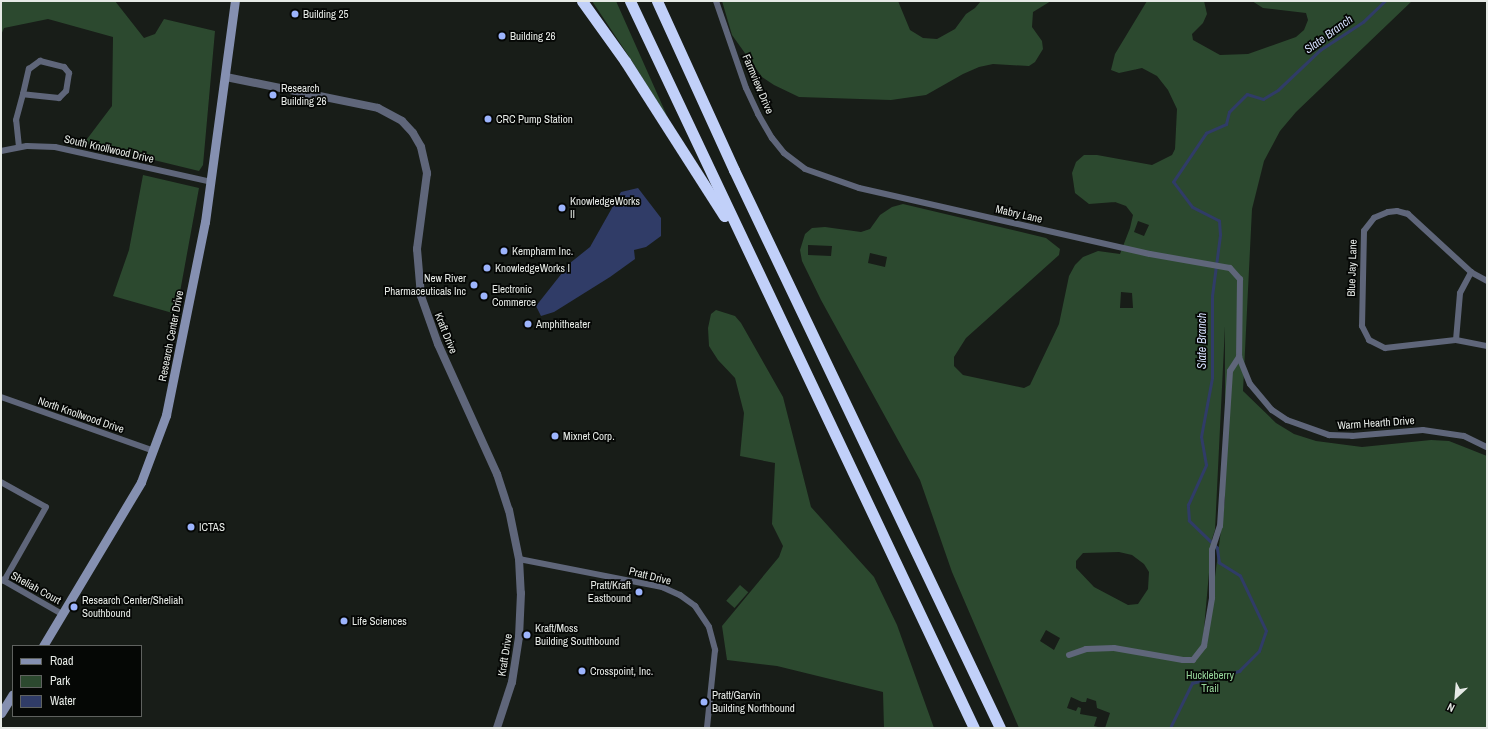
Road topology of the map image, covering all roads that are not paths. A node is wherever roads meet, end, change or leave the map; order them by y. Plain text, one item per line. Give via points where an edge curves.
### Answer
1 (235, 1) edge
2 (582, 1) edge
3 (630, 1) edge
4 (657, 1) edge
5 (716, 1) edge
6 (226, 77) junction
7 (23, 94) junction
8 (19, 147) junction
9 (1, 151) edge
10 (799, 165) joint
11 (212, 182) junction
12 (750, 256) junction
13 (1471, 272) junction
14 (1237, 274) joint
15 (1487, 281) edge
16 (1456, 340) junction
17 (1487, 346) edge
18 (1239, 357) junction
19 (1, 397) edge
20 (1487, 447) edge
21 (154, 451) junction
22 (1, 482) edge
23 (518, 559) junction
24 (2, 580) edge
25 (62, 614) junction
26 (44, 645) edge
27 (1069, 655) dead end
28 (12, 696) edge
29 (1, 714) edge
30 (497, 728) edge
31 (707, 728) edge
32 (974, 728) edge
33 (1000, 728) edge

1 - 6 main road, Research Center Drive
2 - 12 highway via 626,61
3 - 12 highway
4 - 33 highway via 734,170
5 - 10 street, Farmview Drive via 746,88 758,114 772,138
6 - 11 main road, Research Center Drive
6 - 23 street, Kraft Drive via 378,108 398,118 416,137 427,173 417,249 421,296 438,344 497,474 509,510
7 - 7 street via 29,69 35,62 64,67 69,73 66,91 59,98
7 - 8 street via 16,131
8 - 9 street, South Knollwood Drive
8 - 11 street, South Knollwood Drive via 55,147
10 - 14 street, Mabry Lane via 814,174 858,188 1150,254 1230,268
11 - 21 main road, Research Center Drive via 178,365
12 - 32 highway
13 - 15 street, Blue Jay Lane
13 - 16 street via 1460,293
13 - 16 street, Blue Jay Lane via 1408,214 1388,212 1374,218 1364,231 1362,326 1369,340 1385,348
14 - 18 street, Warm Hearth Drive via 1240,285
16 - 17 street, Blue Jay Lane
18 - 20 street, Warm Hearth Drive via 1250,384 1260,398 1287,420 1310,430 1329,435 1352,436 1423,430 1442,431 1464,436
18 - 27 street via 1230,371 1220,526 1212,550 1212,598 1204,646 1193,660 1114,648 1086,649
19 - 21 street, North Knollwood Drive
21 - 25 main road, Research Center Drive via 128,506
22 - 24 street via 46,507
23 - 30 street, Kraft Drive via 521,598 519,637 512,682
23 - 31 street, Pratt Drive via 662,588 680,595 695,606 709,627 716,650
24 - 25 street, Sheliah Court
25 - 26 main road, Research Center Drive
28 - 29 main road

